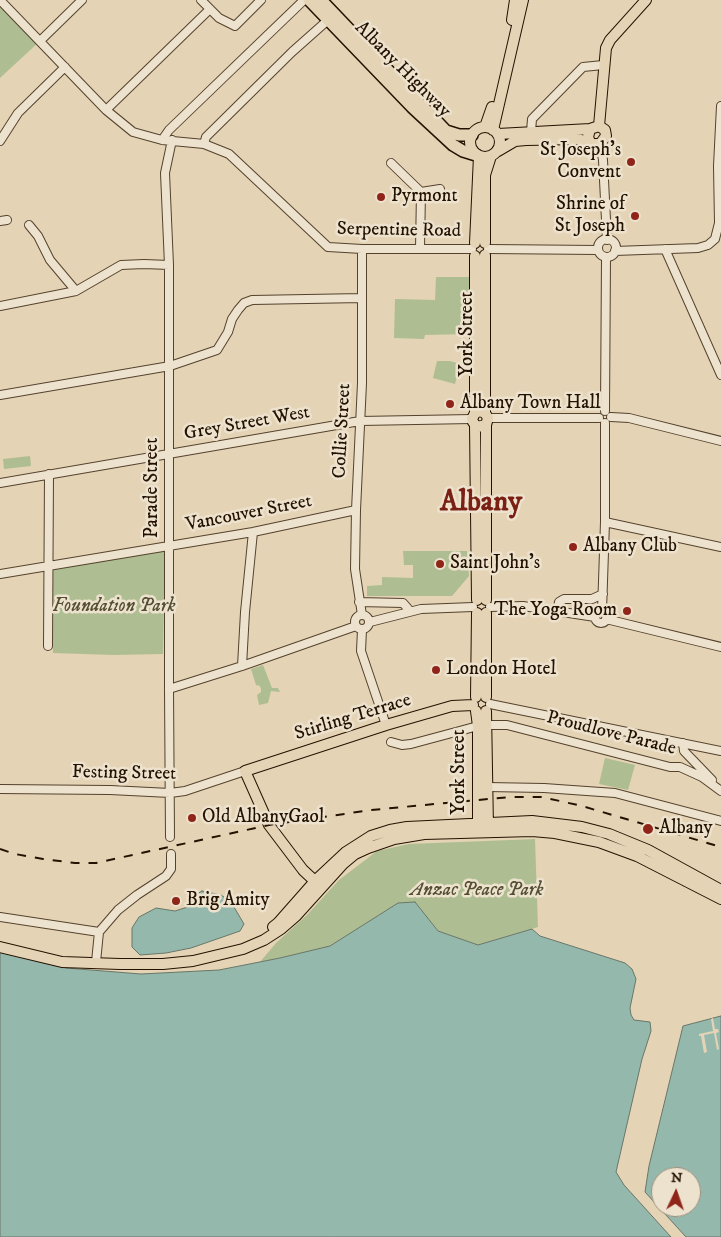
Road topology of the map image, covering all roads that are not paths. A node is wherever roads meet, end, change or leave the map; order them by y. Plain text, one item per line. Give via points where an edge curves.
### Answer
1 (0, 0) edge
2 (82, 0) edge
3 (201, 0) edge
4 (261, 0) edge
5 (304, 0) edge
6 (309, 0) edge
7 (321, 0) edge
8 (516, 0) edge
9 (522, 0) edge
10 (646, 0) edge
11 (210, 9) junction
12 (331, 17) junction
13 (40, 41) junction
14 (603, 65) junction
15 (65, 67) junction
16 (721, 106) edge
17 (106, 110) junction
18 (594, 128) junction
19 (492, 130) junction
20 (531, 132) junction
21 (472, 135) junction
22 (162, 140) junction
23 (172, 140) junction
24 (0, 142) edge
25 (595, 143) junction
26 (204, 144) junction
27 (494, 153) junction
28 (478, 155) junction
29 (392, 163) dead end
30 (440, 189) dead end
31 (421, 192) junction
32 (29, 226) dead end
33 (607, 240) junction
34 (420, 248) junction
35 (362, 249) junction
36 (480, 249) junction
37 (665, 249) junction
38 (598, 250) junction
39 (615, 251) junction
40 (606, 257) junction
41 (169, 265) junction
42 (76, 291) junction
43 (362, 298) junction
44 (0, 306) edge
45 (170, 366) junction
46 (721, 375) edge
47 (0, 395) edge
48 (608, 414) junction
49 (480, 419) junction
50 (602, 420) junction
51 (360, 421) junction
52 (721, 441) edge
53 (170, 453) junction
54 (49, 474) junction
55 (0, 483) edge
56 (356, 510) junction
57 (605, 522) junction
58 (253, 532) junction
59 (169, 545) junction
60 (721, 547) edge
61 (49, 566) junction
62 (0, 574) edge
63 (603, 594) junction
64 (359, 602) junction
65 (482, 607) junction
66 (410, 611) junction
67 (602, 611) junction
68 (557, 612) junction
69 (362, 615) junction
70 (595, 617) junction
71 (606, 619) junction
72 (370, 622) junction
73 (359, 628) junction
74 (48, 646) dead end
75 (721, 647) edge
76 (242, 666) junction
77 (168, 689) junction
78 (481, 704) junction
79 (386, 725) junction
80 (482, 725) junction
81 (391, 742) dead end
82 (682, 743) junction
83 (721, 751) edge
84 (246, 771) junction
85 (482, 787) junction
86 (0, 790) edge
87 (720, 791) edge
88 (170, 793) junction
89 (484, 804) junction
90 (506, 821) junction
91 (721, 821) edge
92 (420, 827) junction
93 (483, 827) junction
94 (170, 837) dead end
95 (170, 854) dead end
96 (318, 884) junction
97 (707, 886) junction
98 (721, 890) edge
99 (721, 899) edge
100 (0, 917) edge
101 (99, 932) junction
102 (0, 947) edge
103 (96, 962) junction

1 - 13 street, Serpentine Road
2 - 13 street
3 - 11 street
4 - 11 street via 235,26
5 - 22 street
6 - 12 highway, Albany Highway
7 - 12 highway, Albany Highway
8 - 9 main road
8 - 19 main road via 492,106
9 - 19 main road
10 - 14 main road via 610,40
11 - 17 street
12 - 21 highway, Albany Highway via 446,131
12 - 26 street via 206,137
12 - 28 highway, Albany Highway via 412,107 453,145
13 - 15 street, Serpentine Road
14 - 18 main road
14 - 20 street via 583,67 532,119
15 - 17 street, Serpentine Road
15 - 24 street via 18,113
16 - 37 street via 718,232 708,246
17 - 22 street, Serpentine Road via 133,132
18 - 20 main road
18 - 25 main road via 588,134
18 - 25 main road via 604,130 606,136 605,140
19 - 20 main road
19 - 21 main road via 477,130
19 - 27 main road via 500,145
21 - 28 main road via 470,146
22 - 23 street, Serpentine Road
23 - 26 street, Serpentine Road
23 - 41 street, Parade Street via 165,173
25 - 27 main road via 578,139 526,140
25 - 33 street via 603,160
26 - 35 street, Serpentine Road via 229,154 328,247
27 - 28 main road via 485,157
27 - 36 main road, York Street via 485,175
28 - 36 main road, York Street
29 - 31 street
30 - 31 street
31 - 34 street
32 - 42 street via 50,260
33 - 38 street via 599,244
33 - 39 street via 615,244
34 - 35 street, Serpentine Road
34 - 36 street, Serpentine Road
35 - 43 street, Collie Street
36 - 38 street, Serpentine Road
36 - 49 main road, York Street
37 - 39 street
37 - 46 street
38 - 40 street
39 - 40 street
40 - 48 street
41 - 42 street via 121,265
41 - 45 street, Parade Street
42 - 44 street
43 - 45 street via 252,300 244,303 232,319 217,350
43 - 51 street, Collie Street
45 - 47 street
45 - 53 street, Parade Street
48 - 50 street via 600,414
48 - 52 street
49 - 50 street, Grey Street West
49 - 51 street, Grey Street West
49 - 65 main road, York Street
50 - 57 street
51 - 53 street, Grey Street West
51 - 56 street, Collie Street
53 - 54 street, Grey Street West
53 - 59 street, Parade Street
54 - 55 street, Grey Street West
54 - 61 street
56 - 58 street, Vancouver Street
56 - 64 street, Collie Street via 355,569
57 - 60 street
57 - 63 street
58 - 59 street, Vancouver Street
58 - 76 street
59 - 61 street, Vancouver Street
59 - 77 street, Parade Street
61 - 62 street, Vancouver Street
61 - 74 street
63 - 67 street
63 - 68 street via 592,599 564,599 559,602
64 - 66 street via 403,603
64 - 69 street, Collie Street
65 - 66 street
65 - 68 street via 523,606
65 - 78 main road, York Street
66 - 72 street
67 - 70 street
67 - 71 street
68 - 70 street
69 - 72 street
69 - 73 street via 356,618
70 - 71 street via 600,623
71 - 75 street
72 - 73 street via 368,626
73 - 76 street
73 - 79 street via 361,651
76 - 77 street
77 - 88 street, Parade Street
78 - 79 main road, Stirling Terrace via 452,706
78 - 80 main road, York Street
78 - 82 street, Stirling Terrace
79 - 84 main road, Stirling Terrace
80 - 81 street, Proudlove Parade via 411,744
80 - 85 main road, York Street
80 - 87 street, Proudlove Parade via 507,725 680,767 702,777
82 - 83 street, Stirling Terrace
82 - 87 street via 684,751
84 - 88 street, Festing Street
84 - 96 main road via 270,825 303,870
85 - 89 main road, York Street
85 - 91 street via 615,793
86 - 88 street, Festing Street
88 - 94 street, Parade Street
89 - 90 main road via 495,819
89 - 92 main road via 464,820
89 - 93 main road, York Street
90 - 93 main road
90 - 97 main road via 557,823 609,834 648,850
92 - 93 main road
92 - 96 main road via 371,836 346,852
93 - 96 main road via 405,836 380,843 355,854
93 - 97 main road via 555,833 599,842
95 - 101 street via 171,869 166,876 118,910
96 - 103 main road via 278,923 249,942 216,956 163,964
97 - 98 main road
97 - 99 main road
100 - 101 street
101 - 103 street
102 - 103 main road via 62,962

